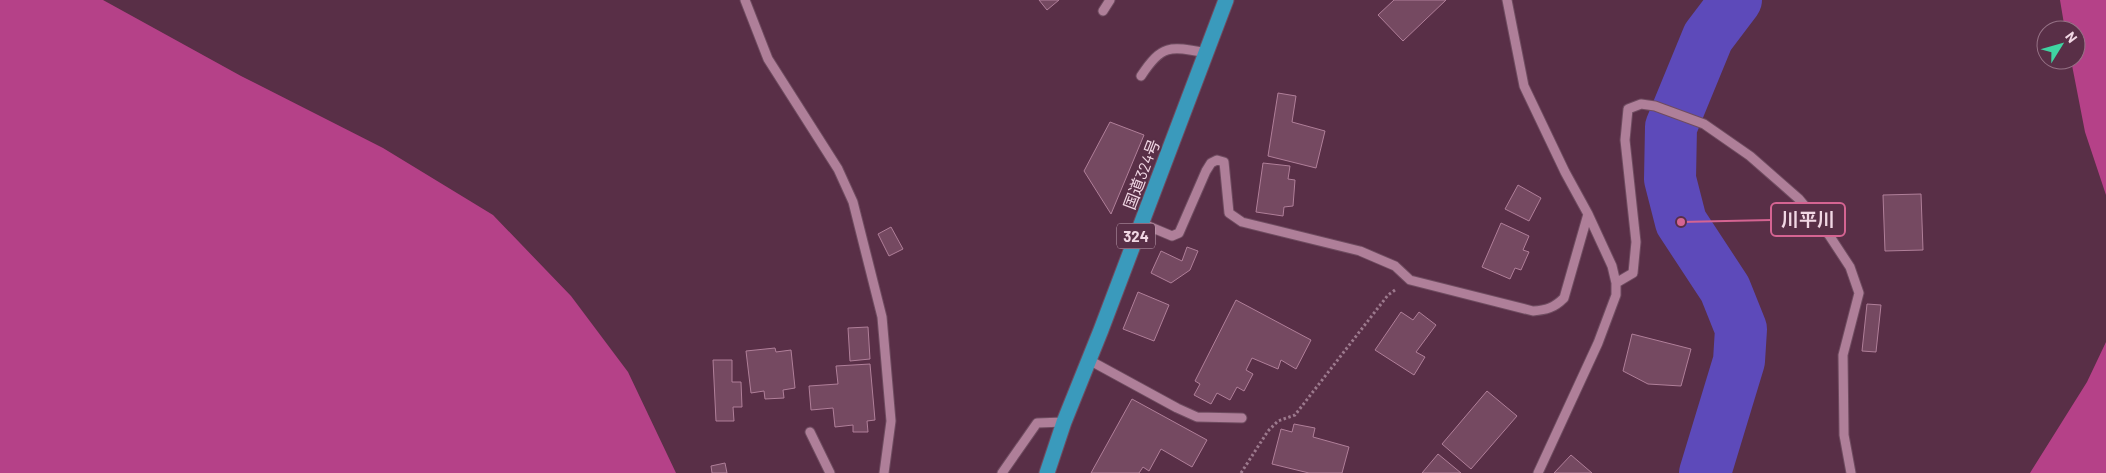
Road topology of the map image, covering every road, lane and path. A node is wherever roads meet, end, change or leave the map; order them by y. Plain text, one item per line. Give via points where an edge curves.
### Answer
1 (745, 0) edge
2 (1110, 0) edge
3 (1226, 0) edge
4 (1507, 0) edge
5 (1103, 11) dead end
6 (1206, 53) junction
7 (1141, 76) dead end
8 (1588, 214) junction
9 (1141, 223) junction
10 (1410, 280) junction
11 (1616, 282) junction
12 (1089, 360) junction
13 (1242, 418) dead end
14 (1064, 422) junction
15 (810, 432) dead end
16 (830, 473) edge
17 (884, 473) edge
18 (1002, 473) edge
19 (1047, 473) edge
20 (1241, 473) edge
21 (1538, 473) edge
22 (1851, 473) edge

1 - 17 street via 768,59 838,169 853,202 882,317 891,421
2 - 5 street
3 - 6 highway, 国道324号 / 324
4 - 8 street via 1524,86
6 - 7 street via 1179,48 1162,51 1152,58
6 - 9 highway, 国道324号 / 324
8 - 10 street via 1564,298 1546,310 1533,311
8 - 11 street
9 - 10 street via 1172,236 1179,233 1206,171 1217,160 1224,162 1229,213 1242,222 1360,251 1395,266
9 - 12 highway, 国道324号 / 324
10 - 20 path via 1388,295 1295,414 1278,420 1268,431
11 - 21 street via 1616,295 1598,344
11 - 22 street via 1633,273 1636,242 1625,140 1628,109 1641,104 1655,106 1704,124 1750,156 1799,199 1829,235 1850,267 1859,293 1843,355 1844,435
12 - 13 street via 1197,417
12 - 14 highway, 国道324号 / 324
14 - 18 street via 1037,424
14 - 19 highway, 国道324号 / 324
15 - 16 street

